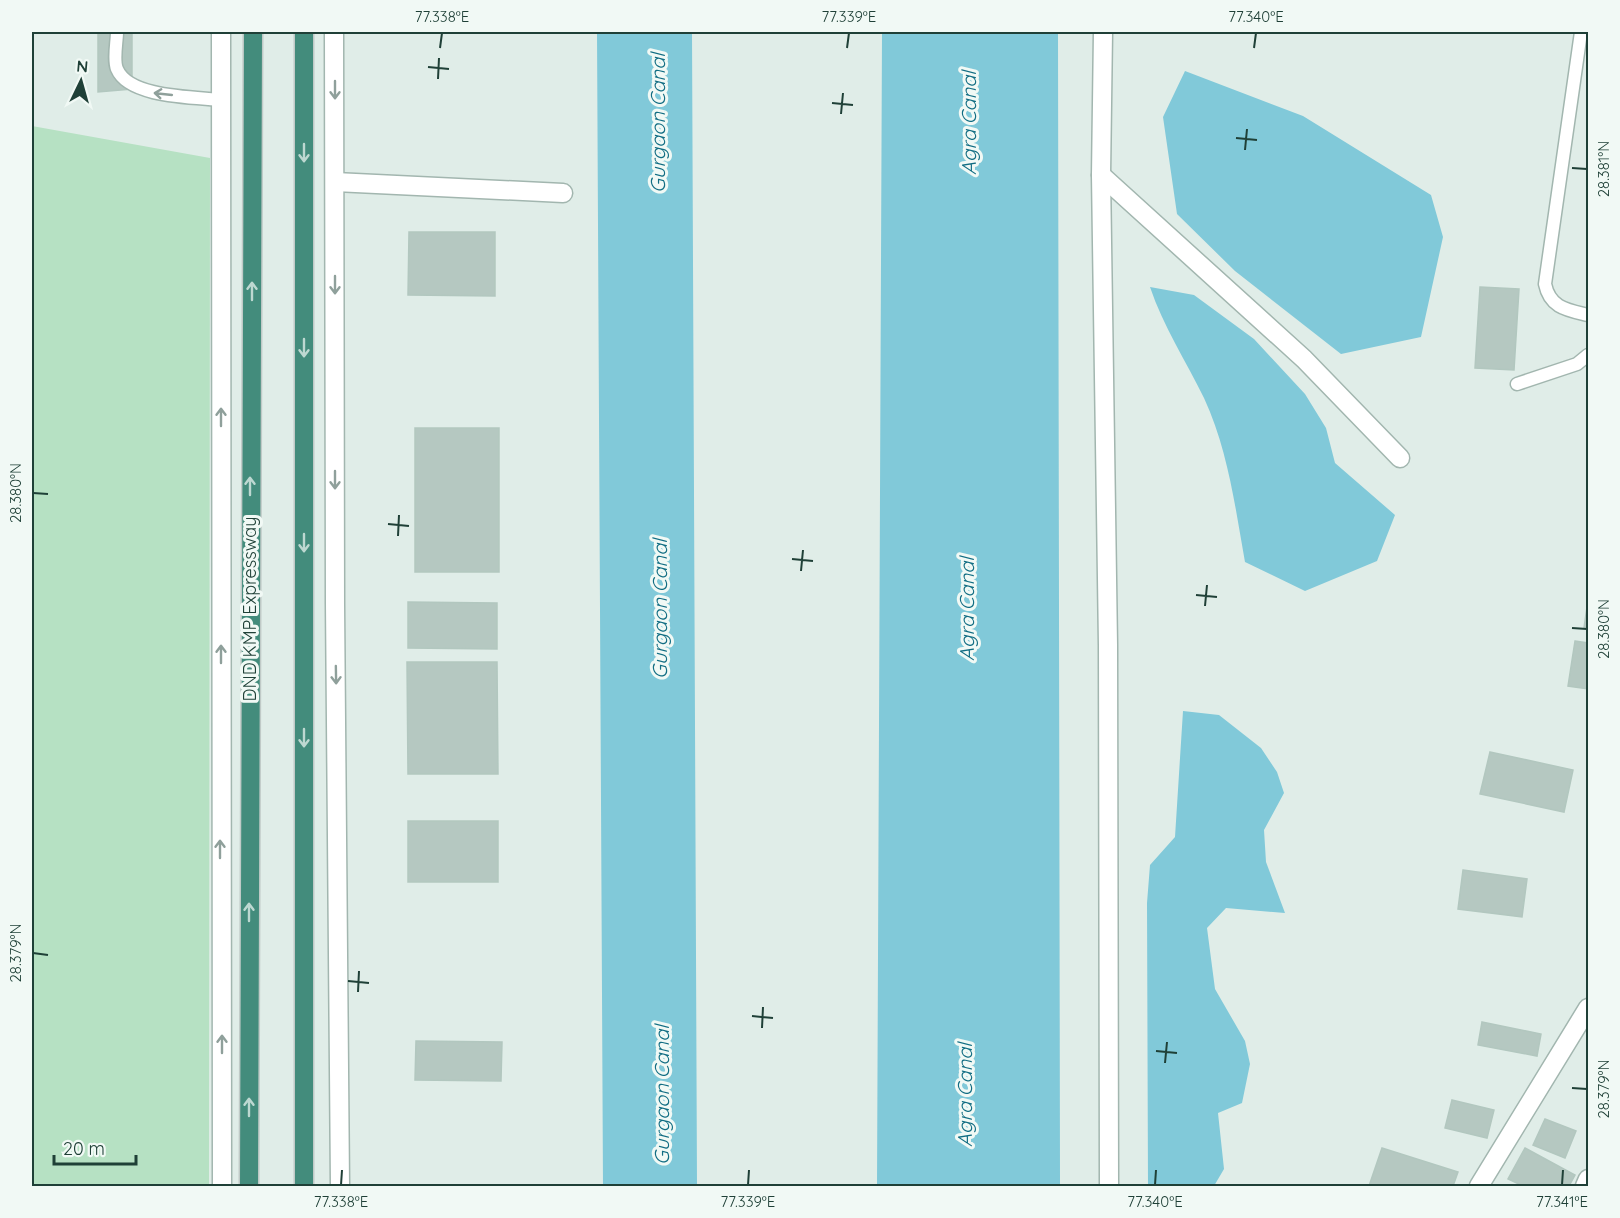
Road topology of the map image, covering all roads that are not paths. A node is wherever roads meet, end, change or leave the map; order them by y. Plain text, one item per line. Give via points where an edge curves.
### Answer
1 (117, 32) edge
2 (221, 32) edge
3 (253, 32) edge
4 (304, 32) edge
5 (334, 32) edge
6 (1103, 32) edge
7 (1581, 32) edge
8 (222, 100) junction
9 (1101, 175) junction
10 (335, 182) junction
11 (563, 193) dead end
12 (1588, 315) edge
13 (1588, 355) edge
14 (1517, 384) dead end
15 (1400, 458) dead end
16 (1588, 1008) edge
17 (1588, 1179) edge
18 (222, 1186) edge
19 (249, 1186) edge
20 (304, 1186) edge
21 (340, 1186) edge
22 (1109, 1186) edge
23 (1479, 1186) edge
24 (1585, 1186) edge

8 -> 1 lane via 148,92 125,81 117,68
2 - 8 street
19 -> 3 highway, DND KMP Expressway
4 -> 20 highway
5 -> 10 street
6 - 9 street
7 - 12 lane via 1545,284 1553,304
18 -> 8 street
9 - 15 street via 1304,359
9 - 22 street via 1108,645
10 - 11 street
10 -> 21 street
13 - 14 lane via 1577,364
16 - 23 street
17 - 24 street

